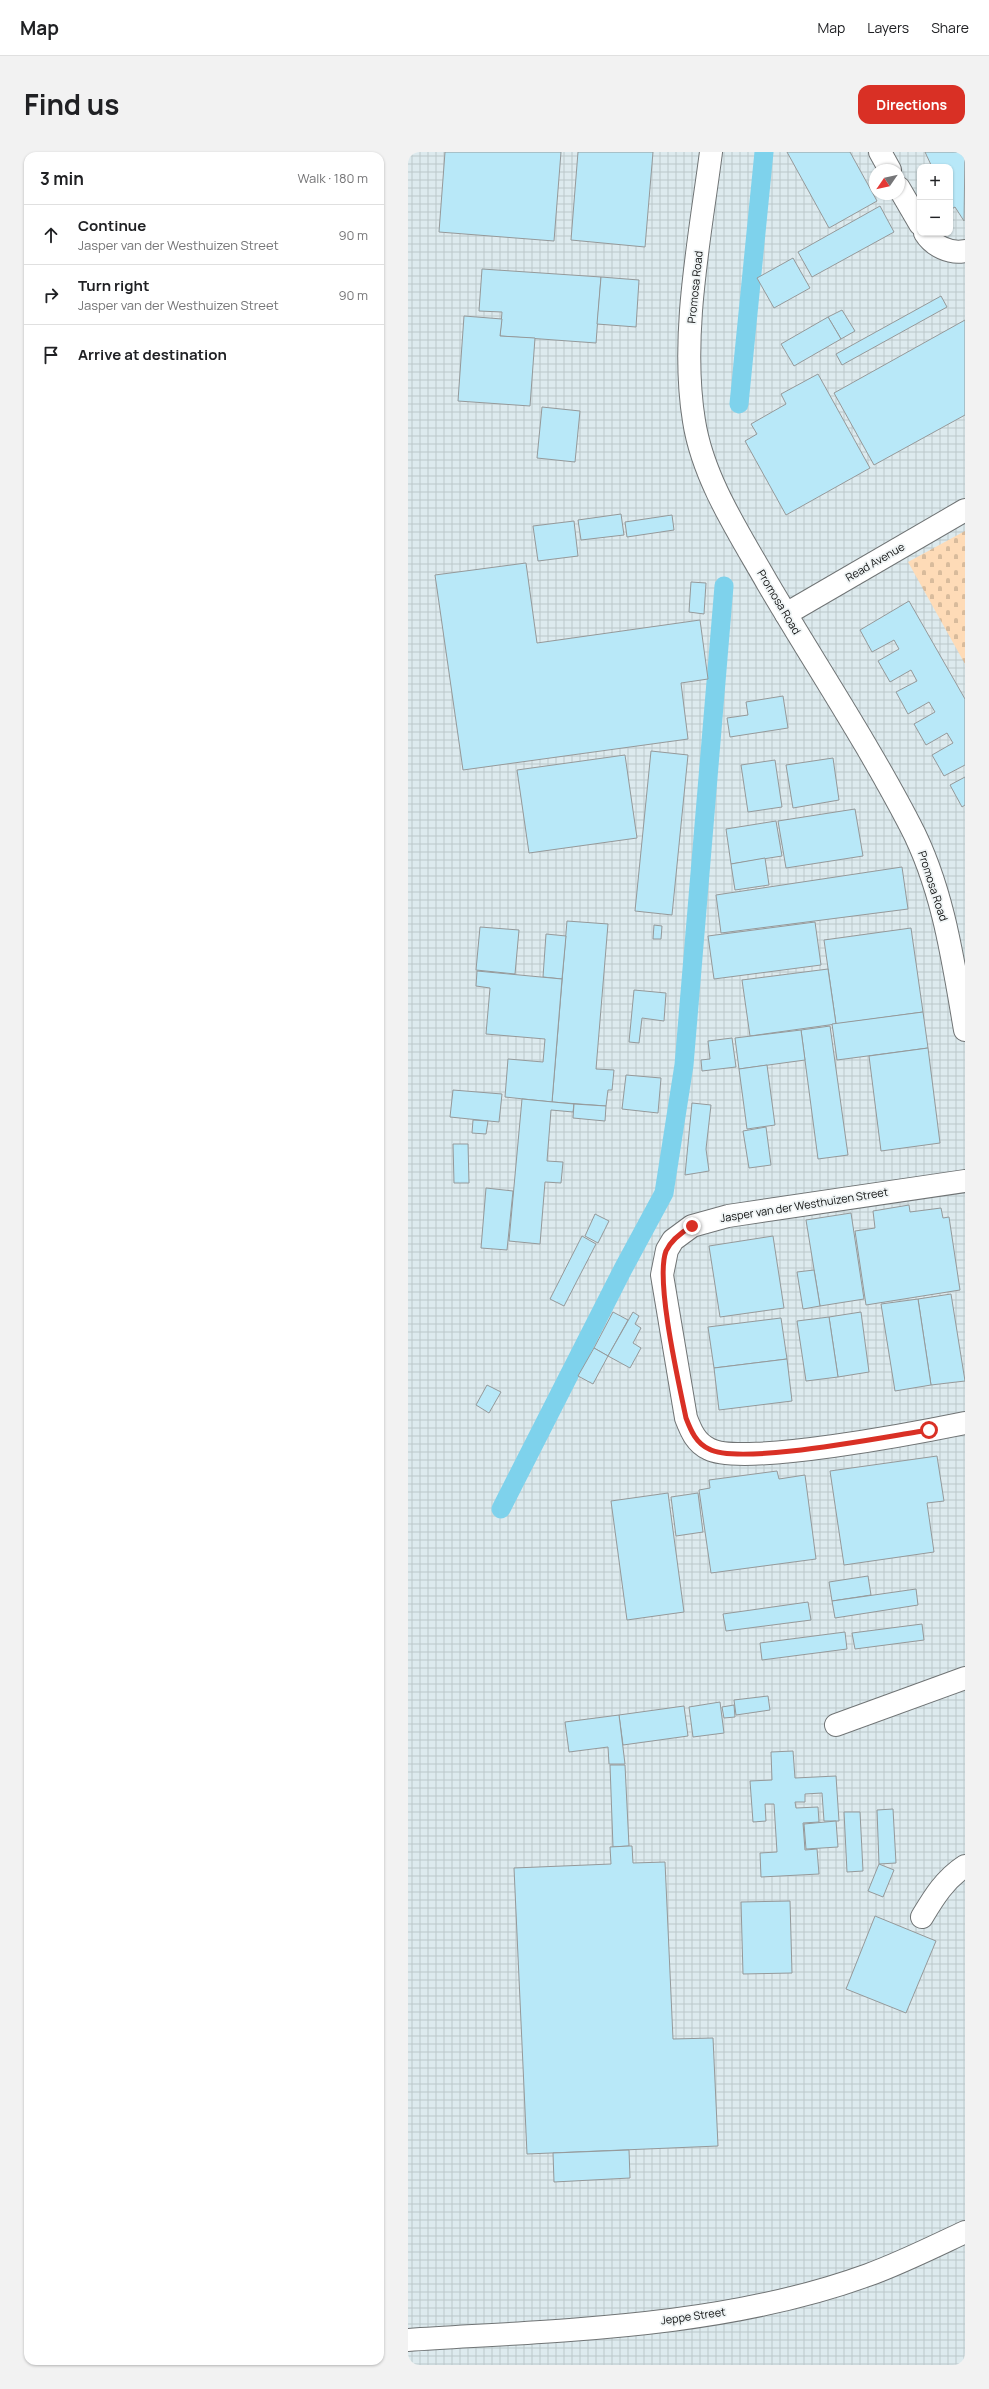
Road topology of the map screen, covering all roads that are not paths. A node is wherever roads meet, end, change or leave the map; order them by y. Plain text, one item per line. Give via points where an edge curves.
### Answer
1 (711, 152) edge
2 (880, 152) edge
3 (887, 164) edge
4 (905, 198) edge
5 (917, 219) edge
6 (928, 236) edge
7 (965, 251) edge
8 (965, 510) edge
9 (786, 614) junction
10 (965, 1030) edge
11 (965, 1181) edge
12 (965, 1424) edge
13 (965, 1678) edge
14 (836, 1725) dead end
15 (965, 1866) edge
16 (922, 1917) dead end
17 (965, 2232) edge
18 (408, 2340) edge

1 - 9 street, Promosa Road via 692,308 688,375 694,423 706,462 730,518
2 - 3 street
4 - 5 street
6 - 7 street via 944,250
8 - 9 street, Read Avenue
9 - 10 street, Promosa Road via 865,745 924,856 950,942
11 - 12 street, Jasper van der Westhuizen Street via 775,1208 706,1221 692,1226 674,1240 667,1250 662,1275 686,1418 693,1435 709,1450 734,1455 785,1451
13 - 14 street
15 - 16 street via 952,1874
17 - 18 street, Jeppe Street via 868,2275 770,2303 706,2315 620,2326

